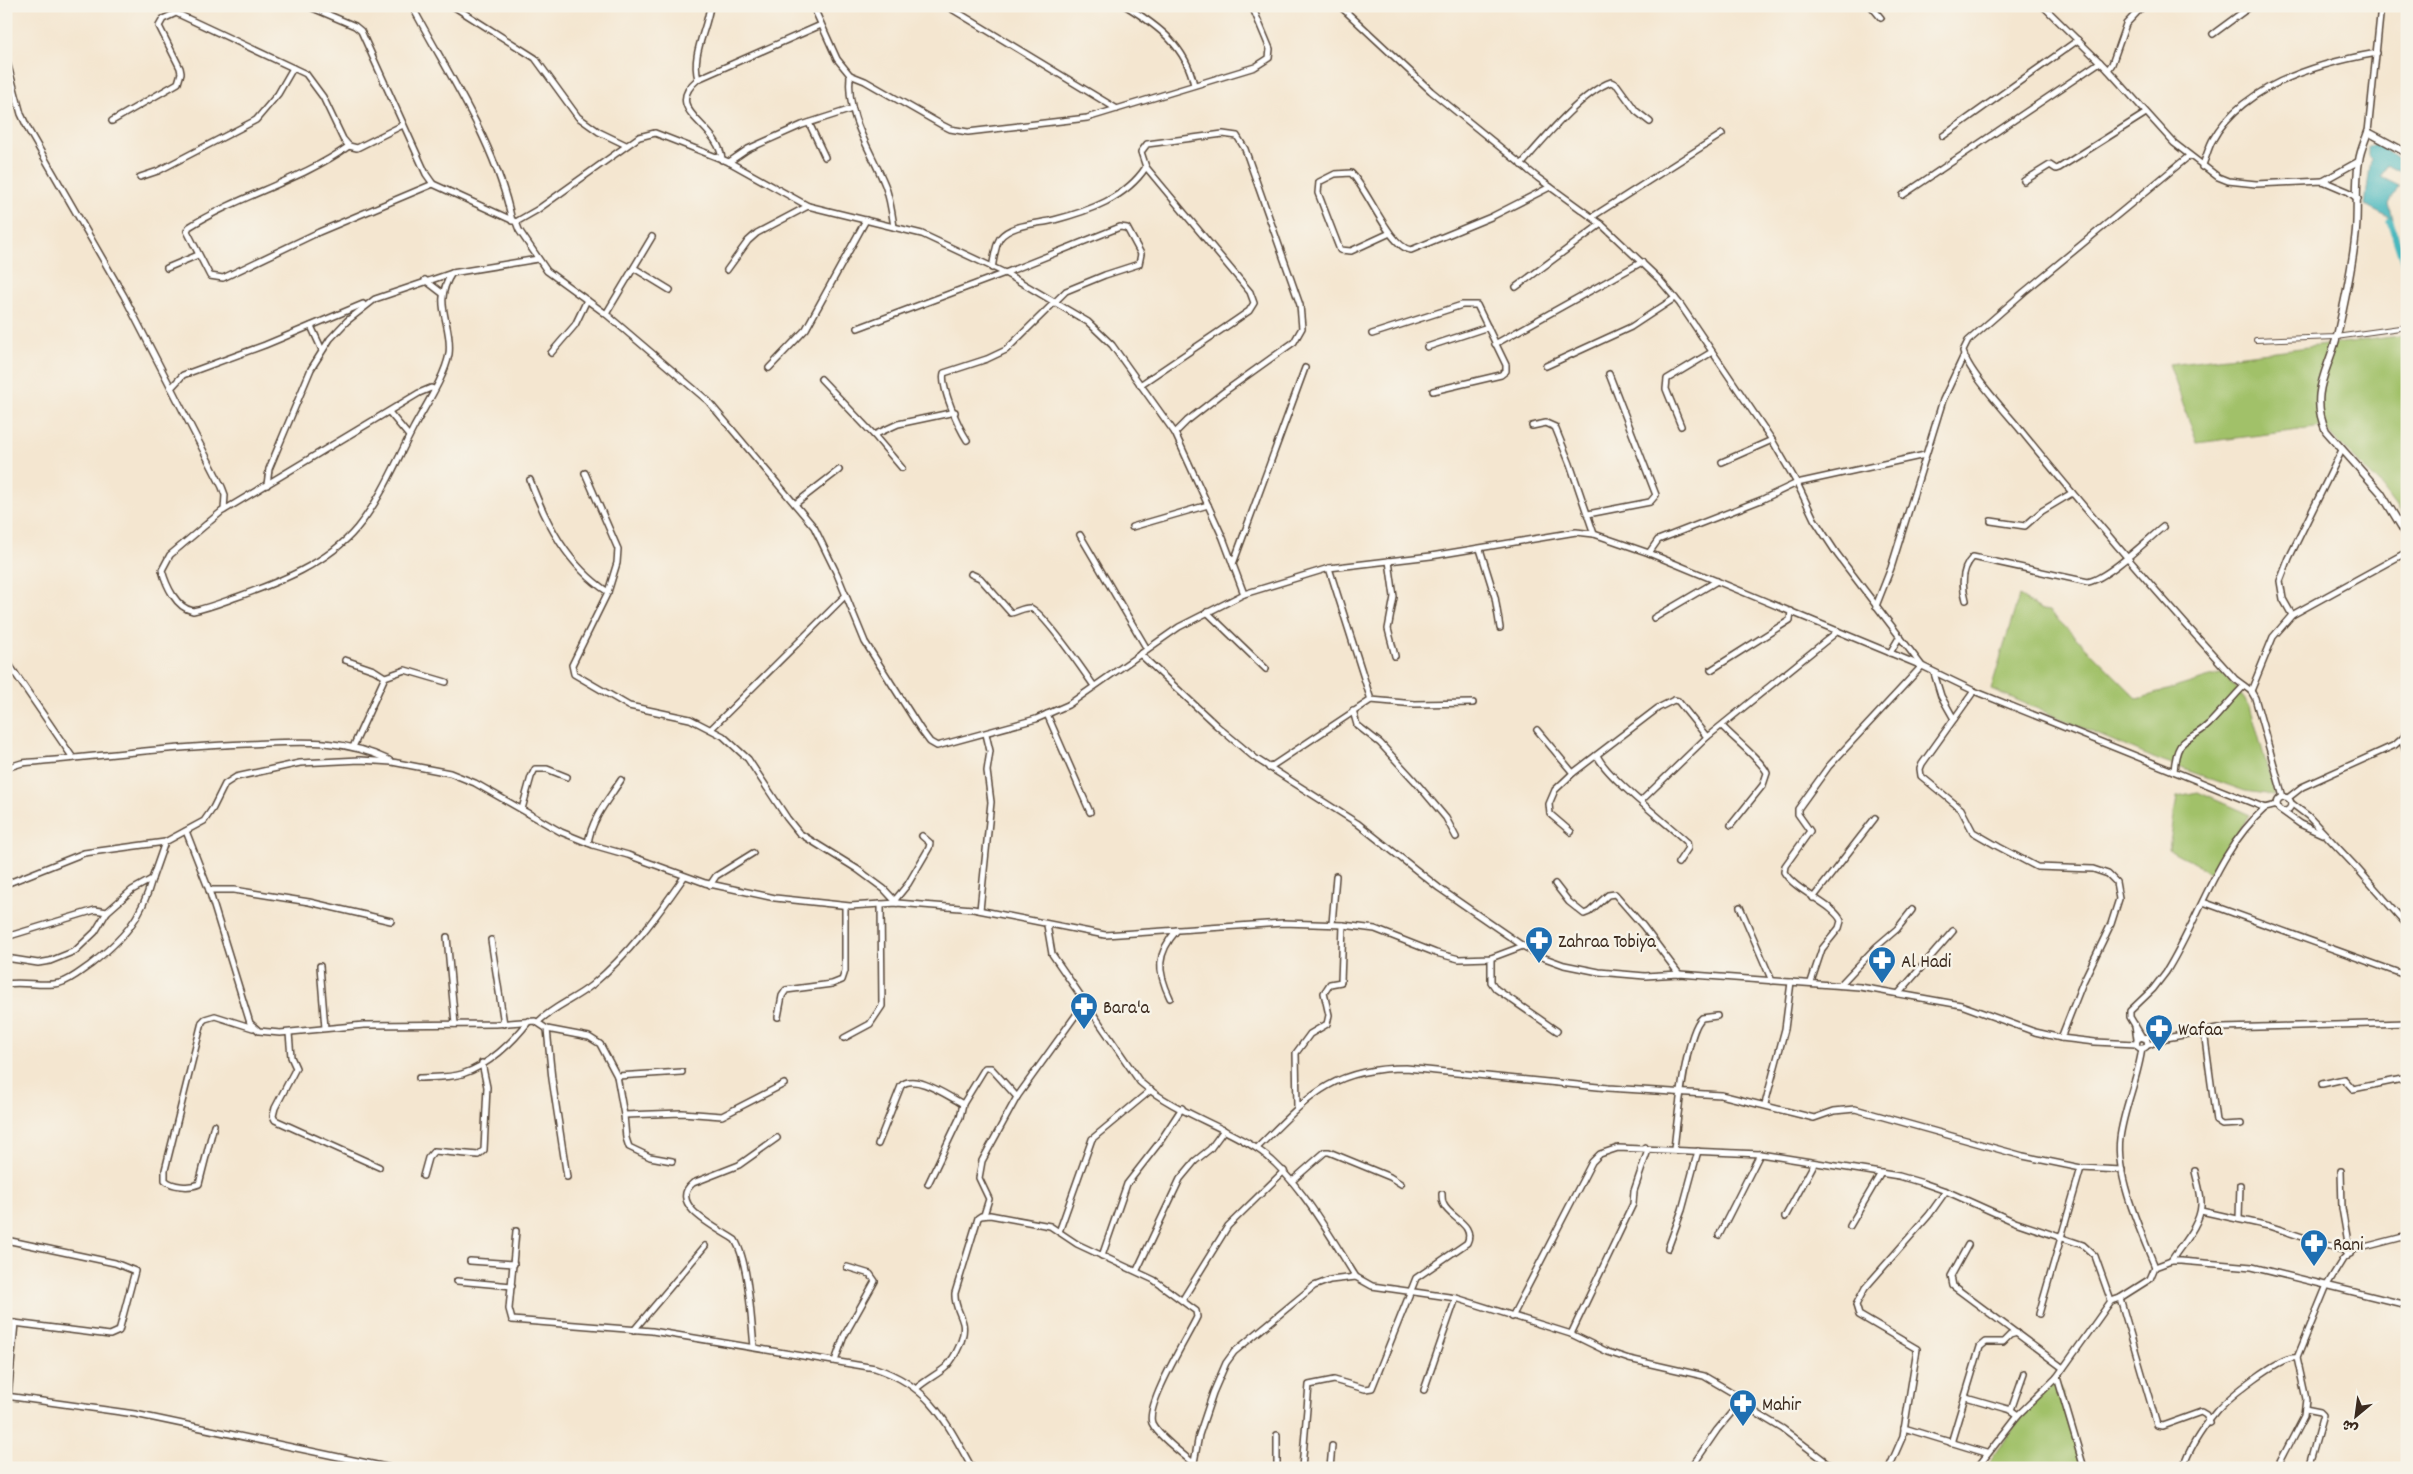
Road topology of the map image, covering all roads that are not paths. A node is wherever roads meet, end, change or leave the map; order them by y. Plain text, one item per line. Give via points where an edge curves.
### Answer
1 (308, 6) edge
2 (412, 6) edge
3 (453, 6) edge
4 (710, 6) edge
5 (813, 6) edge
6 (947, 6) edge
7 (1126, 6) edge
8 (1252, 6) edge
9 (1340, 6) edge
10 (1872, 6) edge
11 (2043, 6) edge
12 (2143, 6) edge
13 (2252, 6) edge
14 (2382, 6) edge
15 (1881, 18) dead end
16 (821, 25) junction
17 (2213, 34) dead end
18 (2078, 40) junction
19 (2377, 53) junction
20 (6, 58) edge
21 (2100, 62) junction
22 (293, 68) junction
23 (2108, 70) junction
24 (850, 75) junction
25 (698, 78) junction
26 (1194, 85) junction
27 (852, 109) junction
28 (1117, 109) junction
29 (2146, 113) junction
30 (112, 121) dead end
31 (1650, 122) dead end
32 (809, 123) junction
33 (403, 125) junction
34 (2368, 132) junction
35 (1722, 134) dead end
36 (1944, 136) dead end
37 (626, 145) junction
38 (350, 146) junction
39 (2407, 153) edge
40 (2189, 156) junction
41 (825, 157) dead end
42 (722, 160) junction
43 (2359, 161) junction
44 (729, 162) junction
45 (1521, 164) junction
46 (2202, 166) junction
47 (1146, 167) junction
48 (140, 177) dead end
49 (2024, 181) dead end
50 (2323, 181) junction
51 (433, 184) junction
52 (1550, 187) junction
53 (1903, 196) dead end
54 (2358, 199) junction
55 (808, 206) junction
56 (1592, 217) junction
57 (866, 220) junction
58 (514, 222) junction
59 (1601, 224) junction
60 (894, 227) junction
61 (1390, 233) junction
62 (652, 237) dead end
63 (198, 255) junction
64 (538, 259) junction
65 (1642, 262) junction
66 (167, 268) dead end
67 (634, 268) junction
68 (992, 268) junction
69 (727, 270) dead end
70 (452, 273) junction
71 (1005, 273) junction
72 (425, 280) junction
73 (1516, 287) dead end
74 (670, 290) dead end
75 (442, 293) junction
76 (1675, 298) junction
77 (587, 300) junction
78 (368, 302) junction
79 (1056, 303) junction
80 (606, 314) junction
81 (312, 326) junction
82 (1488, 327) junction
83 (2407, 327) edge
84 (858, 328) dead end
85 (1372, 334) dead end
86 (2336, 337) junction
87 (2256, 340) dead end
88 (1495, 344) junction
89 (1427, 347) dead end
90 (322, 350) junction
91 (1712, 352) junction
92 (551, 353) dead end
93 (1964, 355) junction
94 (1546, 366) dead end
95 (769, 368) dead end
96 (1305, 368) dead end
97 (1609, 374) dead end
98 (822, 379) dead end
99 (1140, 385) junction
100 (171, 388) junction
101 (434, 389) junction
102 (1433, 391) dead end
103 (389, 412) junction
104 (955, 412) junction
105 (1532, 426) dead end
106 (1681, 426) dead end
107 (1175, 433) junction
108 (410, 436) junction
109 (874, 436) junction
110 (967, 440) dead end
111 (1772, 440) junction
112 (2342, 450) junction
113 (1925, 455) junction
114 (1722, 462) dead end
115 (902, 468) dead end
116 (839, 470) dead end
117 (585, 473) dead end
118 (530, 480) dead end
119 (1797, 483) junction
120 (267, 485) junction
121 (2072, 493) junction
122 (795, 504) junction
123 (1208, 505) junction
124 (224, 510) junction
125 (1588, 514) junction
126 (2407, 517) edge
127 (2399, 520) junction
128 (1990, 521) dead end
129 (1132, 527) dead end
130 (2163, 527) dead end
131 (1594, 534) junction
132 (1080, 535) dead end
133 (2407, 536) edge
134 (1480, 549) junction
135 (2407, 552) edge
136 (1649, 553) junction
137 (2126, 558) junction
138 (1389, 561) junction
139 (1233, 564) junction
140 (1329, 568) junction
141 (971, 574) dead end
142 (1717, 581) junction
143 (608, 592) junction
144 (1244, 594) junction
145 (846, 595) junction
146 (1966, 600) dead end
147 (1876, 606) junction
148 (1791, 611) junction
149 (1207, 612) junction
150 (2292, 615) junction
151 (1654, 618) dead end
152 (1500, 628) dead end
153 (1838, 631) junction
154 (1900, 636) junction
155 (1147, 649) junction
156 (1890, 653) junction
157 (1140, 654) junction
158 (1395, 656) dead end
159 (6, 660) edge
160 (346, 660) dead end
161 (1922, 666) junction
162 (1266, 669) dead end
163 (1711, 670) dead end
164 (1934, 672) junction
165 (385, 677) junction
166 (446, 682) dead end
167 (1094, 686) junction
168 (2244, 686) junction
169 (1974, 691) junction
170 (2251, 691) junction
171 (1371, 700) junction
172 (1473, 703) dead end
173 (1353, 711) junction
174 (1047, 714) junction
175 (1954, 719) junction
176 (1722, 726) junction
177 (712, 728) junction
178 (1537, 730) dead end
179 (986, 734) junction
180 (2406, 734) edge
181 (1707, 737) junction
182 (2395, 745) junction
183 (353, 747) junction
184 (2406, 749) edge
185 (1597, 755) junction
186 (73, 758) junction
187 (392, 762) junction
188 (6, 768) edge
189 (1269, 768) junction
190 (2174, 771) junction
191 (1573, 773) junction
192 (567, 777) dead end
193 (621, 780) dead end
194 (2287, 799) junction
195 (1641, 801) junction
196 (2277, 805) junction
197 (2265, 808) junction
198 (522, 809) junction
199 (2282, 810) junction
200 (1090, 812) dead end
201 (1875, 818) dead end
202 (1731, 825) dead end
203 (186, 831) junction
204 (1571, 832) dead end
205 (922, 836) dead end
206 (2324, 836) junction
207 (1456, 837) dead end
208 (165, 842) junction
209 (588, 843) junction
210 (753, 853) dead end
211 (1678, 863) dead end
212 (1336, 876) dead end
213 (684, 877) junction
214 (152, 879) junction
215 (6, 884) edge
216 (1555, 884) dead end
217 (710, 885) junction
218 (209, 890) junction
219 (1813, 898) junction
220 (896, 901) junction
221 (2203, 902) junction
222 (881, 904) junction
223 (845, 906) junction
224 (1740, 907) dead end
225 (980, 910) junction
226 (1912, 910) dead end
227 (107, 912) junction
228 (391, 921) dead end
229 (1332, 924) junction
230 (1047, 925) junction
231 (1343, 925) junction
232 (2407, 925) edge
233 (1178, 930) junction
234 (1953, 930) dead end
235 (6, 937) edge
236 (447, 938) dead end
237 (491, 940) dead end
238 (1523, 946) junction
239 (6, 958) edge
240 (1492, 958) junction
241 (320, 966) dead end
242 (1679, 974) junction
243 (1772, 981) junction
244 (1791, 982) junction
245 (1811, 982) junction
246 (6, 984) edge
247 (1840, 984) junction
248 (1899, 993) junction
249 (1170, 998) dead end
250 (1086, 1001) junction
251 (2407, 1003) edge
252 (1717, 1016) dead end
253 (778, 1017) dead end
254 (529, 1021) junction
255 (538, 1022) junction
256 (2407, 1023) edge
257 (455, 1024) junction
258 (504, 1024) junction
259 (254, 1028) junction
260 (325, 1028) junction
261 (547, 1029) junction
262 (1557, 1031) dead end
263 (2204, 1031) junction
264 (289, 1033) junction
265 (844, 1038) dead end
266 (2061, 1038) junction
267 (2166, 1038) junction
268 (2140, 1039) junction
269 (2144, 1047) junction
270 (482, 1063) junction
271 (682, 1072) dead end
272 (616, 1076) junction
273 (420, 1078) dead end
274 (2407, 1078) edge
275 (784, 1084) dead end
276 (2322, 1084) dead end
277 (1151, 1090) junction
278 (1681, 1093) junction
279 (1017, 1097) junction
280 (964, 1104) junction
281 (1765, 1104) junction
282 (1297, 1107) junction
283 (1182, 1108) junction
284 (624, 1114) junction
285 (2241, 1124) dead end
286 (214, 1125) dead end
287 (1224, 1130) junction
288 (777, 1138) dead end
289 (878, 1144) dead end
290 (1645, 1147) junction
291 (1257, 1148) junction
292 (1674, 1150) junction
293 (1698, 1151) junction
294 (1760, 1154) junction
295 (672, 1161) dead end
296 (1814, 1164) junction
297 (379, 1167) dead end
298 (2081, 1168) junction
299 (2122, 1170) junction
300 (2195, 1170) dead end
301 (1284, 1171) junction
302 (2341, 1171) dead end
303 (1881, 1173) junction
304 (422, 1176) dead end
305 (567, 1177) dead end
306 (1292, 1181) junction
307 (928, 1184) dead end
308 (1401, 1184) dead end
309 (2240, 1184) dead end
310 (1946, 1190) junction
311 (1442, 1194) dead end
312 (2200, 1211) junction
313 (984, 1214) junction
314 (1785, 1217) dead end
315 (2239, 1219) junction
316 (1850, 1226) dead end
317 (516, 1231) dead end
318 (1059, 1232) junction
319 (1719, 1235) dead end
320 (2061, 1236) junction
321 (2407, 1236) edge
322 (6, 1240) edge
323 (1968, 1245) dead end
324 (705, 1246) dead end
325 (1668, 1248) dead end
326 (2348, 1255) junction
327 (1102, 1256) junction
328 (470, 1261) dead end
329 (2171, 1261) junction
330 (514, 1264) junction
331 (2155, 1267) junction
332 (847, 1268) dead end
333 (1138, 1270) junction
334 (1356, 1277) junction
335 (457, 1281) dead end
336 (2326, 1284) junction
337 (512, 1286) junction
338 (1410, 1292) junction
339 (1456, 1298) junction
340 (2120, 1298) junction
341 (1183, 1299) junction
342 (2112, 1301) junction
343 (2407, 1305) edge
344 (2039, 1314) dead end
345 (1512, 1317) junction
346 (6, 1322) edge
347 (15, 1323) junction
348 (634, 1330) junction
349 (2018, 1333) junction
350 (1571, 1334) junction
351 (754, 1347) junction
352 (2297, 1358) junction
353 (835, 1361) junction
354 (2063, 1368) junction
355 (2024, 1373) dead end
356 (2057, 1377) junction
357 (917, 1388) junction
358 (1424, 1390) dead end
359 (7, 1396) edge
360 (1966, 1397) junction
361 (1742, 1400) junction
362 (2305, 1409) junction
363 (2011, 1410) junction
364 (2018, 1415) junction
365 (2210, 1422) junction
366 (1904, 1428) junction
367 (1277, 1435) dead end
368 (1951, 1443) junction
369 (1332, 1446) dead end
370 (1986, 1453) junction
371 (1194, 1466) edge
372 (391, 1468) edge
373 (972, 1468) edge
374 (1277, 1468) edge
375 (1302, 1468) edge
376 (1330, 1468) edge
377 (1691, 1468) edge
378 (1834, 1468) edge
379 (1889, 1468) edge
380 (1977, 1468) edge
381 (2084, 1468) edge
382 (2183, 1468) edge
383 (2278, 1468) edge
384 (2308, 1468) edge

1 - 33 street via 361,31
2 - 58 street via 487,144
3 - 37 street via 535,58 578,117
4 - 25 street via 696,59
5 - 16 street
6 - 28 street
7 - 26 street via 1164,32 1177,46 1191,70
8 - 26 street via 1270,49 1269,58 1255,67
9 - 45 street via 1431,91
10 - 15 street
11 - 18 street
12 - 23 street via 2126,24
13 - 17 street
14 - 19 street
16 - 24 street via 837,59
16 - 25 street
18 - 21 street
18 - 36 street
19 - 34 street
19 - 46 street via 2336,60 2295,74 2265,90 2226,121 2212,141
20 - 100 street via 23,119 124,296
21 - 23 street
21 - 53 street
22 - 30 street via 174,13 163,19 159,26 182,73 178,83
22 - 38 street via 306,74 316,85 343,139
22 - 48 street via 278,94 256,120 158,171
23 - 29 street
24 - 27 street
24 - 28 street via 959,132 1058,123
25 - 42 street via 688,86 686,107 720,144
26 - 28 street
27 - 32 street
27 - 60 street via 886,187
29 - 40 street
29 - 49 street via 2060,168 2050,165
31 - 45 street via 1611,82 1567,114
32 - 41 street
32 - 44 street via 748,149
33 - 38 street via 357,148
33 - 51 street
34 - 39 street
34 - 43 street
35 - 56 street
37 - 42 street via 655,133
37 - 58 street via 537,210
38 - 63 street via 308,171 190,227 187,231
40 - 46 street
40 - 93 street via 1968,341
42 - 44 street
43 - 50 street
43 - 54 street
44 - 55 street
45 - 52 street
46 - 50 street via 2218,177 2239,183
47 - 68 street via 1126,188 1103,204 1010,230 998,242
47 - 99 street via 1250,292 1254,303 1236,320
47 - 107 street via 1141,152 1147,144 1223,134 1240,139 1282,251 1302,319 1300,334 1294,342 1224,392
50 - 54 street
51 - 58 street
51 - 63 street via 319,232 222,278 210,276
52 - 56 street
52 - 61 street via 1491,218 1414,249 1404,248
54 - 86 street via 2353,253
55 - 57 street
55 - 69 street via 758,233 748,241
56 - 59 street
57 - 60 street
57 - 95 street via 806,329
58 - 64 street
59 - 65 street
59 - 73 street
60 - 68 street via 922,234
61 - 61 street via 1351,251 1340,250 1318,193 1319,182 1336,174 1351,173
62 - 67 street
63 - 66 street
64 - 70 street
64 - 77 street via 547,271
65 - 76 street
65 - 88 street
67 - 74 street
67 - 80 street
68 - 71 street
70 - 72 street
70 - 75 street
71 - 79 street
71 - 79 street via 1120,227 1127,228 1141,254 1140,262 1066,291
71 - 84 street
72 - 75 street
72 - 78 street
75 - 101 street via 449,353
76 - 91 street
76 - 94 street via 1631,327
77 - 80 street
77 - 92 street via 575,325
78 - 81 street
78 - 90 street
79 - 99 street via 1101,333
79 - 104 street via 1006,350 944,373 942,380
80 - 122 street via 708,401
81 - 90 street
81 - 100 street via 183,375
82 - 85 street via 1477,305 1470,304
82 - 88 street
82 - 89 street
83 - 86 street
86 - 87 street
86 - 112 street via 2320,386 2318,404 2326,431
88 - 102 street via 1506,368 1501,375
90 - 120 street via 290,417 269,469
91 - 106 street via 1667,378 1666,390
91 - 111 street
93 - 113 street via 1943,400
93 - 121 street via 1992,395
96 - 139 street
97 - 125 street via 1656,495 1650,502
98 - 109 street
99 - 107 street
100 - 124 street via 225,495
101 - 103 street via 419,393
101 - 108 street
103 - 108 street
103 - 120 street
104 - 109 street via 898,424
104 - 110 street
105 - 125 street via 1546,423 1555,427
107 - 123 street
108 - 124 street via 366,516 342,542 304,569 278,581 189,611 178,602 166,584 163,565 180,546
109 - 115 street
111 - 114 street
111 - 119 street
112 - 127 street via 2381,493
112 - 150 street via 2280,581 2283,599
113 - 119 street
113 - 147 street via 1892,568
116 - 122 street
117 - 143 street via 618,549
118 - 143 street via 556,538
119 - 136 street via 1658,540
119 - 147 street via 1836,554
120 - 124 street
121 - 128 street via 2042,510 2025,526
121 - 137 street
122 - 145 street via 814,527
123 - 129 street
123 - 139 street
125 - 131 street
126 - 127 street
127 - 133 street
130 - 137 street
131 - 134 street via 1576,532
131 - 136 street
132 - 155 street
134 - 138 street
134 - 152 street
135 - 150 street
136 - 142 street
137 - 146 street via 2098,579 2088,582 1973,558 1964,577
137 - 168 street
138 - 140 street
138 - 158 street via 1394,597 1388,629
139 - 144 street
140 - 144 street
140 - 171 street
141 - 167 street via 980,578 1011,613 1028,608 1034,610 1058,635
142 - 148 street
142 - 151 street
143 - 177 street via 572,666 574,674 635,708 690,719
144 - 149 street
145 - 177 street
145 - 179 street via 865,642 930,742 940,746
147 - 154 street
148 - 153 street
148 - 163 street via 1790,620
149 - 155 street
149 - 162 street
150 - 170 street via 2273,637
153 - 156 street
153 - 176 street
154 - 156 street
154 - 161 street
155 - 157 street
156 - 161 street
157 - 167 street
157 - 189 street via 1217,726
159 - 186 street
160 - 165 street
161 - 164 street
161 - 219 street via 1828,766 1799,806 1798,814 1810,831 1783,871
164 - 169 street
164 - 175 street via 1941,696
165 - 166 street via 405,670
165 - 183 street
167 - 174 street
168 - 170 street
168 - 190 street via 2206,727 2184,740 2176,755
169 - 175 street
169 - 190 street
170 - 194 street
171 - 172 street via 1415,704
171 - 173 street
173 - 189 street
173 - 207 street via 1357,725 1380,743 1407,773 1446,818
174 - 179 street
174 - 200 street
175 - 266 street via 1922,764 1920,772 1961,809 1971,829 2037,867 2098,870 2118,886 2119,899 2111,924
176 - 181 street
176 - 202 street via 1762,764 1767,773 1763,785
177 - 220 street via 748,759 799,833 852,865
178 - 191 street
179 - 225 street via 990,751 987,771 991,802
180 - 182 street
180 - 184 street
181 - 185 street via 1674,700 1658,708
181 - 195 street
182 - 184 street
182 - 194 street via 2302,787
183 - 186 street via 340,743 300,741 179,747
183 - 187 street
185 - 191 street
185 - 195 street via 1604,766
186 - 188 street via 22,763
187 - 198 street via 450,773
187 - 203 street via 308,763 236,777 225,784 209,815
189 - 238 street via 1358,824 1439,888
190 - 197 street
191 - 204 street via 1555,790 1549,808 1550,814
192 - 198 street via 547,769 536,769
193 - 209 street via 596,816
194 - 196 street via 2278,800
194 - 199 street via 2290,808
194 - 206 street via 2308,816
195 - 211 street via 1687,842 1688,848
196 - 197 street
196 - 199 street
197 - 221 street via 2236,841
198 - 209 street via 561,832
199 - 206 street
201 - 219 street
203 - 208 street
203 - 218 street
205 - 220 street via 930,843 929,848
206 - 232 street
208 - 214 street
208 - 215 street via 84,853
209 - 213 street
210 - 217 street via 723,871
212 - 229 street
213 - 217 street
213 - 255 street via 639,939 613,966 585,991 563,1002
214 - 227 street via 132,890
214 - 246 street via 141,908 119,941 82,971 62,982
216 - 242 street via 1584,914 1608,895 1615,894
217 - 223 street via 782,899
218 - 228 street via 227,889 310,902
218 - 259 street
219 - 245 street via 1838,915 1841,921 1822,949
220 - 222 street
220 - 225 street
221 - 251 street via 2402,974 2406,979
221 - 268 street via 2166,972 2130,1011
222 - 223 street
222 - 265 street via 882,1006 870,1024
223 - 253 street via 845,971 842,980 786,990
224 - 243 street
225 - 230 street
226 - 247 street
227 - 235 street via 94,910
227 - 239 street via 86,942 64,956 38,963
229 - 231 street
229 - 233 street via 1283,923
230 - 233 street via 1105,935
230 - 250 street via 1052,954
231 - 240 street via 1375,929 1436,954 1459,959
231 - 282 street via 1341,982 1330,984 1324,993 1329,1015 1327,1024 1310,1034 1296,1053
233 - 249 street via 1168,942 1159,968
234 - 248 street
236 - 257 street
237 - 258 street
238 - 240 street
238 - 242 street via 1564,965 1599,972 1646,976
240 - 262 street via 1491,982 1496,989
241 - 260 street
242 - 243 street
243 - 244 street
244 - 245 street
244 - 281 street via 1785,1029
245 - 247 street
247 - 248 street
248 - 266 street via 1968,1007 2035,1032
250 - 277 street via 1140,1082
250 - 279 street
252 - 278 street via 1702,1018 1696,1025
254 - 255 street
254 - 258 street
254 - 270 street via 510,1042
255 - 261 street
256 - 263 street via 2239,1027
257 - 258 street
257 - 260 street
259 - 264 street via 270,1033
259 - 286 street via 215,1016 202,1022 165,1170 168,1183 199,1184
260 - 264 street
261 - 272 street via 595,1040 604,1050
261 - 305 street
263 - 267 street
263 - 285 street via 2216,1121 2220,1125
264 - 297 street via 296,1068 275,1108 275,1120
266 - 268 street via 2095,1042
267 - 268 street via 2152,1035
267 - 269 street
268 - 269 street
268 - 269 street via 2147,1041
269 - 299 street via 2120,1135
270 - 273 street via 464,1074
270 - 304 street via 487,1086 484,1150 478,1155 434,1151
271 - 272 street
272 - 284 street
274 - 276 street via 2352,1089 2344,1079
275 - 284 street via 722,1116
277 - 283 street
277 - 318 street via 1092,1139
278 - 281 street via 1722,1095
278 - 282 street via 1439,1070 1385,1068 1334,1082
278 - 292 street
279 - 280 street via 988,1066
279 - 313 street via 980,1168 979,1178 989,1199
280 - 289 street via 923,1084 906,1081 901,1086
280 - 307 street
281 - 298 street via 1814,1118 1834,1111 1855,1109 2016,1154
282 - 291 street
283 - 287 street
283 - 327 street via 1127,1184
284 - 295 street via 629,1147 650,1157
287 - 291 street
287 - 333 street via 1180,1179
288 - 351 street via 739,1164 693,1183 685,1197 699,1218 735,1240 739,1246
290 - 292 street
290 - 345 street via 1618,1148 1600,1154 1592,1162
290 - 350 street via 1648,1154 1634,1191 1634,1204
291 - 301 street
292 - 293 street
293 - 294 street
293 - 325 street
294 - 296 street
294 - 319 street
296 - 303 street
296 - 314 street
298 - 299 street
298 - 320 street
299 - 331 street
300 - 312 street
301 - 306 street
301 - 341 street via 1228,1226
302 - 326 street
303 - 310 street
303 - 316 street
306 - 308 street via 1329,1152
306 - 334 street
309 - 315 street
310 - 320 street via 1994,1214
310 - 366 street via 1865,1288 1856,1305 1859,1315 1917,1349
311 - 338 street via 1445,1208 1464,1226 1469,1239 1465,1246 1423,1271
312 - 315 street
312 - 329 street
313 - 318 street via 1045,1224
313 - 357 street via 978,1218 955,1293 963,1323 961,1341 945,1368
315 - 326 street via 2276,1228 2345,1251
317 - 330 street
318 - 327 street
320 - 342 street via 2092,1252
320 - 344 street
321 - 326 street via 2357,1248
322 - 347 street via 135,1270 119,1332 110,1335 82,1333
323 - 349 street via 1952,1272 1951,1283
324 - 348 street
326 - 336 street
327 - 333 street
328 - 330 street
329 - 331 street
329 - 336 street via 2252,1267
330 - 337 street
331 - 340 street via 2150,1279
332 - 353 street via 870,1274 875,1281 844,1336
333 - 341 street
334 - 338 street via 1372,1286
334 - 371 street via 1330,1280 1314,1286 1234,1352 1213,1393 1199,1435
335 - 337 street
336 - 343 street
336 - 352 street
337 - 348 street via 509,1309 512,1320
338 - 339 street
338 - 375 street via 1372,1388 1334,1380 1309,1385
339 - 345 street
339 - 358 street
340 - 342 street
340 - 365 street via 2157,1425 2201,1412
341 - 371 street via 1196,1311 1197,1317 1176,1354 1154,1405 1152,1419 1156,1429
342 - 354 street
345 - 350 street
346 - 347 street
347 - 359 street
348 - 351 street
349 - 354 street
349 - 360 street via 2003,1342 1982,1345
350 - 361 street via 1629,1359 1704,1376
351 - 353 street
352 - 362 street
352 - 365 street via 2283,1360 2261,1373 2216,1412
353 - 357 street via 875,1368
354 - 356 street
355 - 363 street
356 - 364 street
356 - 381 street
357 - 373 street via 938,1412
359 - 372 street via 134,1414
360 - 363 street
360 - 368 street
361 - 377 street
361 - 378 street
362 - 383 street via 2300,1427
362 - 384 street via 2323,1414
363 - 364 street
364 - 370 street
365 - 382 street via 2197,1438
366 - 368 street
366 - 379 street via 1904,1436
367 - 374 street
368 - 370 street
369 - 376 street
370 - 380 street

